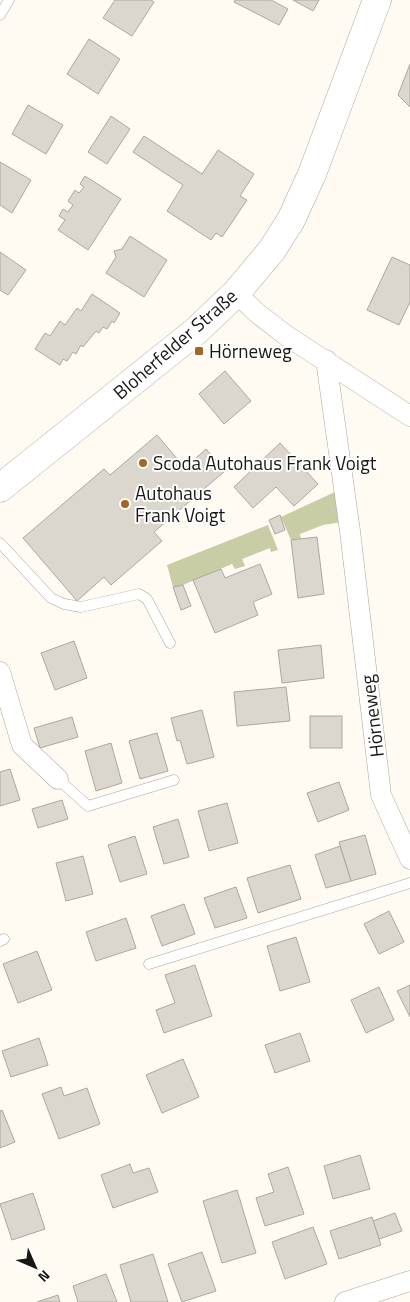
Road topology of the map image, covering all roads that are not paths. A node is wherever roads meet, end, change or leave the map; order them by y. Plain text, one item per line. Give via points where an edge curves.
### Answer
1 (9, 0) edge
2 (377, 0) edge
3 (0, 15) edge
4 (236, 293) junction
5 (326, 360) junction
6 (410, 416) edge
7 (0, 488) edge
8 (0, 543) edge
9 (170, 643) dead end
10 (0, 672) edge
11 (58, 778) joint
12 (174, 780) dead end
13 (410, 859) edge
14 (410, 883) edge
15 (148, 964) dead end
16 (410, 1281) edge
17 (345, 1302) edge

1 - 3 lane
2 - 4 street, Bloherfelder Straße via 312,174 291,220 272,250
4 - 5 street via 287,336
4 - 7 street, Bloherfelder Straße via 186,339
5 - 6 street
5 - 13 street, Hörneweg via 381,796
8 - 9 lane via 51,598 64,604 80,607 139,594 147,599
10 - 11 street via 22,745
11 - 12 lane via 88,806
14 - 15 lane
16 - 17 street

